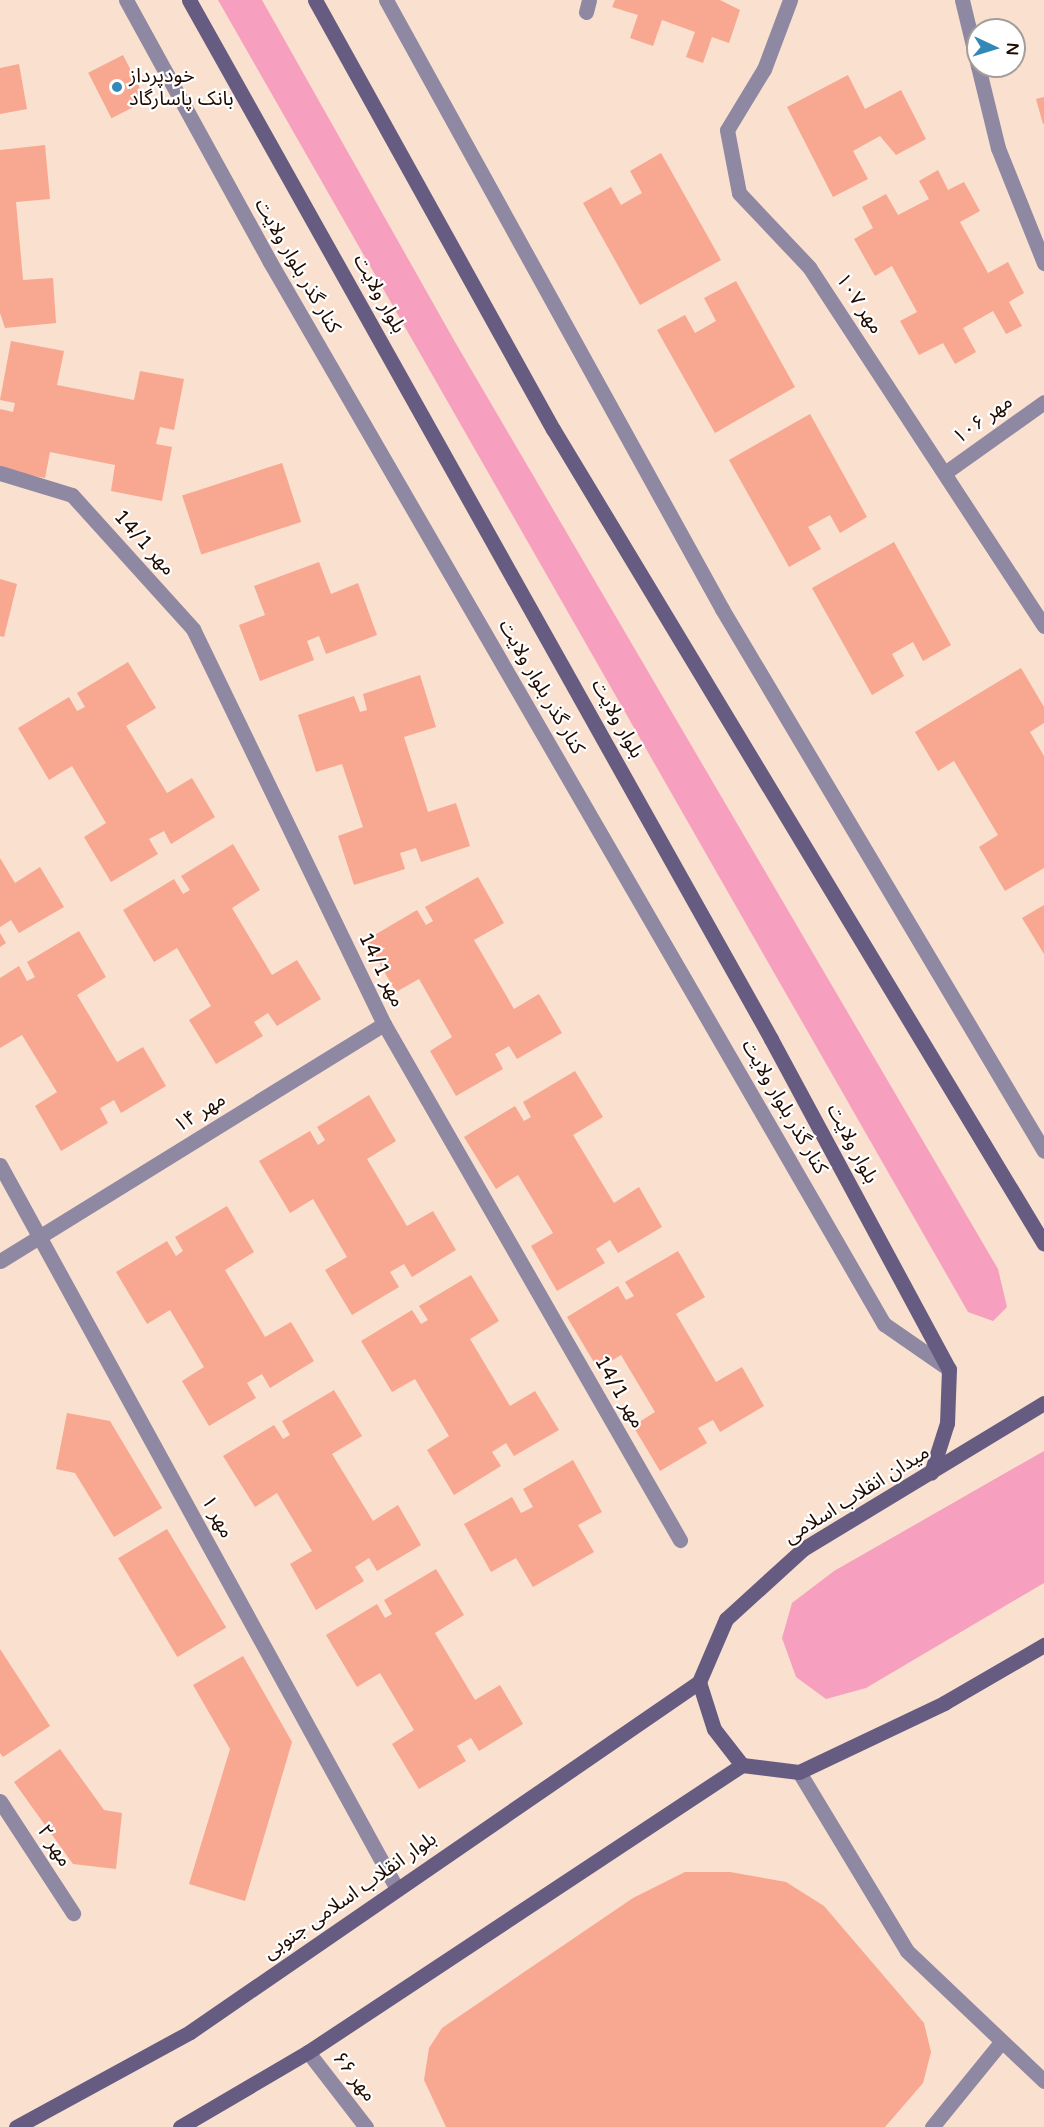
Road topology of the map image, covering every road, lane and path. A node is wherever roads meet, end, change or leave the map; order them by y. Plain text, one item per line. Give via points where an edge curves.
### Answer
1 (126, 0) edge
2 (189, 0) edge
3 (315, 0) edge
4 (386, 0) edge
5 (790, 0) edge
6 (962, 0) edge
7 (966, 18) edge
8 (981, 78) edge
9 (1044, 263) edge
10 (1044, 402) edge
11 (946, 472) junction
12 (0, 473) edge
13 (1044, 626) edge
14 (384, 1024) junction
15 (1044, 1151) edge
16 (0, 1165) edge
17 (39, 1237) junction
18 (1044, 1245) edge
19 (0, 1260) edge
20 (949, 1369) junction
21 (1044, 1403) edge
22 (932, 1473) junction
23 (680, 1540) dead end
24 (1044, 1645) edge
25 (699, 1682) junction
26 (742, 1765) junction
27 (799, 1772) junction
28 (0, 1801) edge
29 (397, 1889) junction
30 (73, 1913) dead end
31 (1001, 2042) junction
32 (308, 2052) junction
33 (1044, 2081) edge
34 (16, 2127) edge
35 (180, 2127) edge
36 (366, 2127) edge
37 (932, 2127) edge

1 - 20 street, کنار گذر بلوار ولایت via 282,283 884,1324
2 - 20 main road, بلوار ولایت via 737,977
3 - 18 main road via 553,429
4 - 15 street via 722,609
5 - 11 street, مهر ۱۰۷ via 764,69 727,130 739,193 809,267
6 - 7 street
8 - 9 street via 998,148
10 - 11 street, مهر ۱۰۶
11 - 13 street, مهر ۱۰۷
12 - 14 street, مهر 14/1 via 72,495 193,629
14 - 17 street, مهر ۱۴
14 - 23 street, مهر 14/1
16 - 17 street, مهر ۱
17 - 19 street, مهر ۱۴
17 - 29 street, مهر ۱
20 - 22 main road via 946,1423
21 - 22 main road, میدان انقلاب اسلامی
22 - 25 main road, میدان انقلاب اسلامی via 795,1557 726,1619
24 - 27 main road via 944,1703
25 - 26 main road via 714,1729
25 - 29 main road, بلوار انقلاب اسلامی جنوبی
26 - 27 main road
26 - 32 main road
27 - 31 street via 907,1951
28 - 30 street, مهر ۲
29 - 34 main road, بلوار انقلاب اسلامی جنوبی via 190,2032
31 - 33 street
31 - 37 street
32 - 35 main road
32 - 36 street, مهر ۶۶

